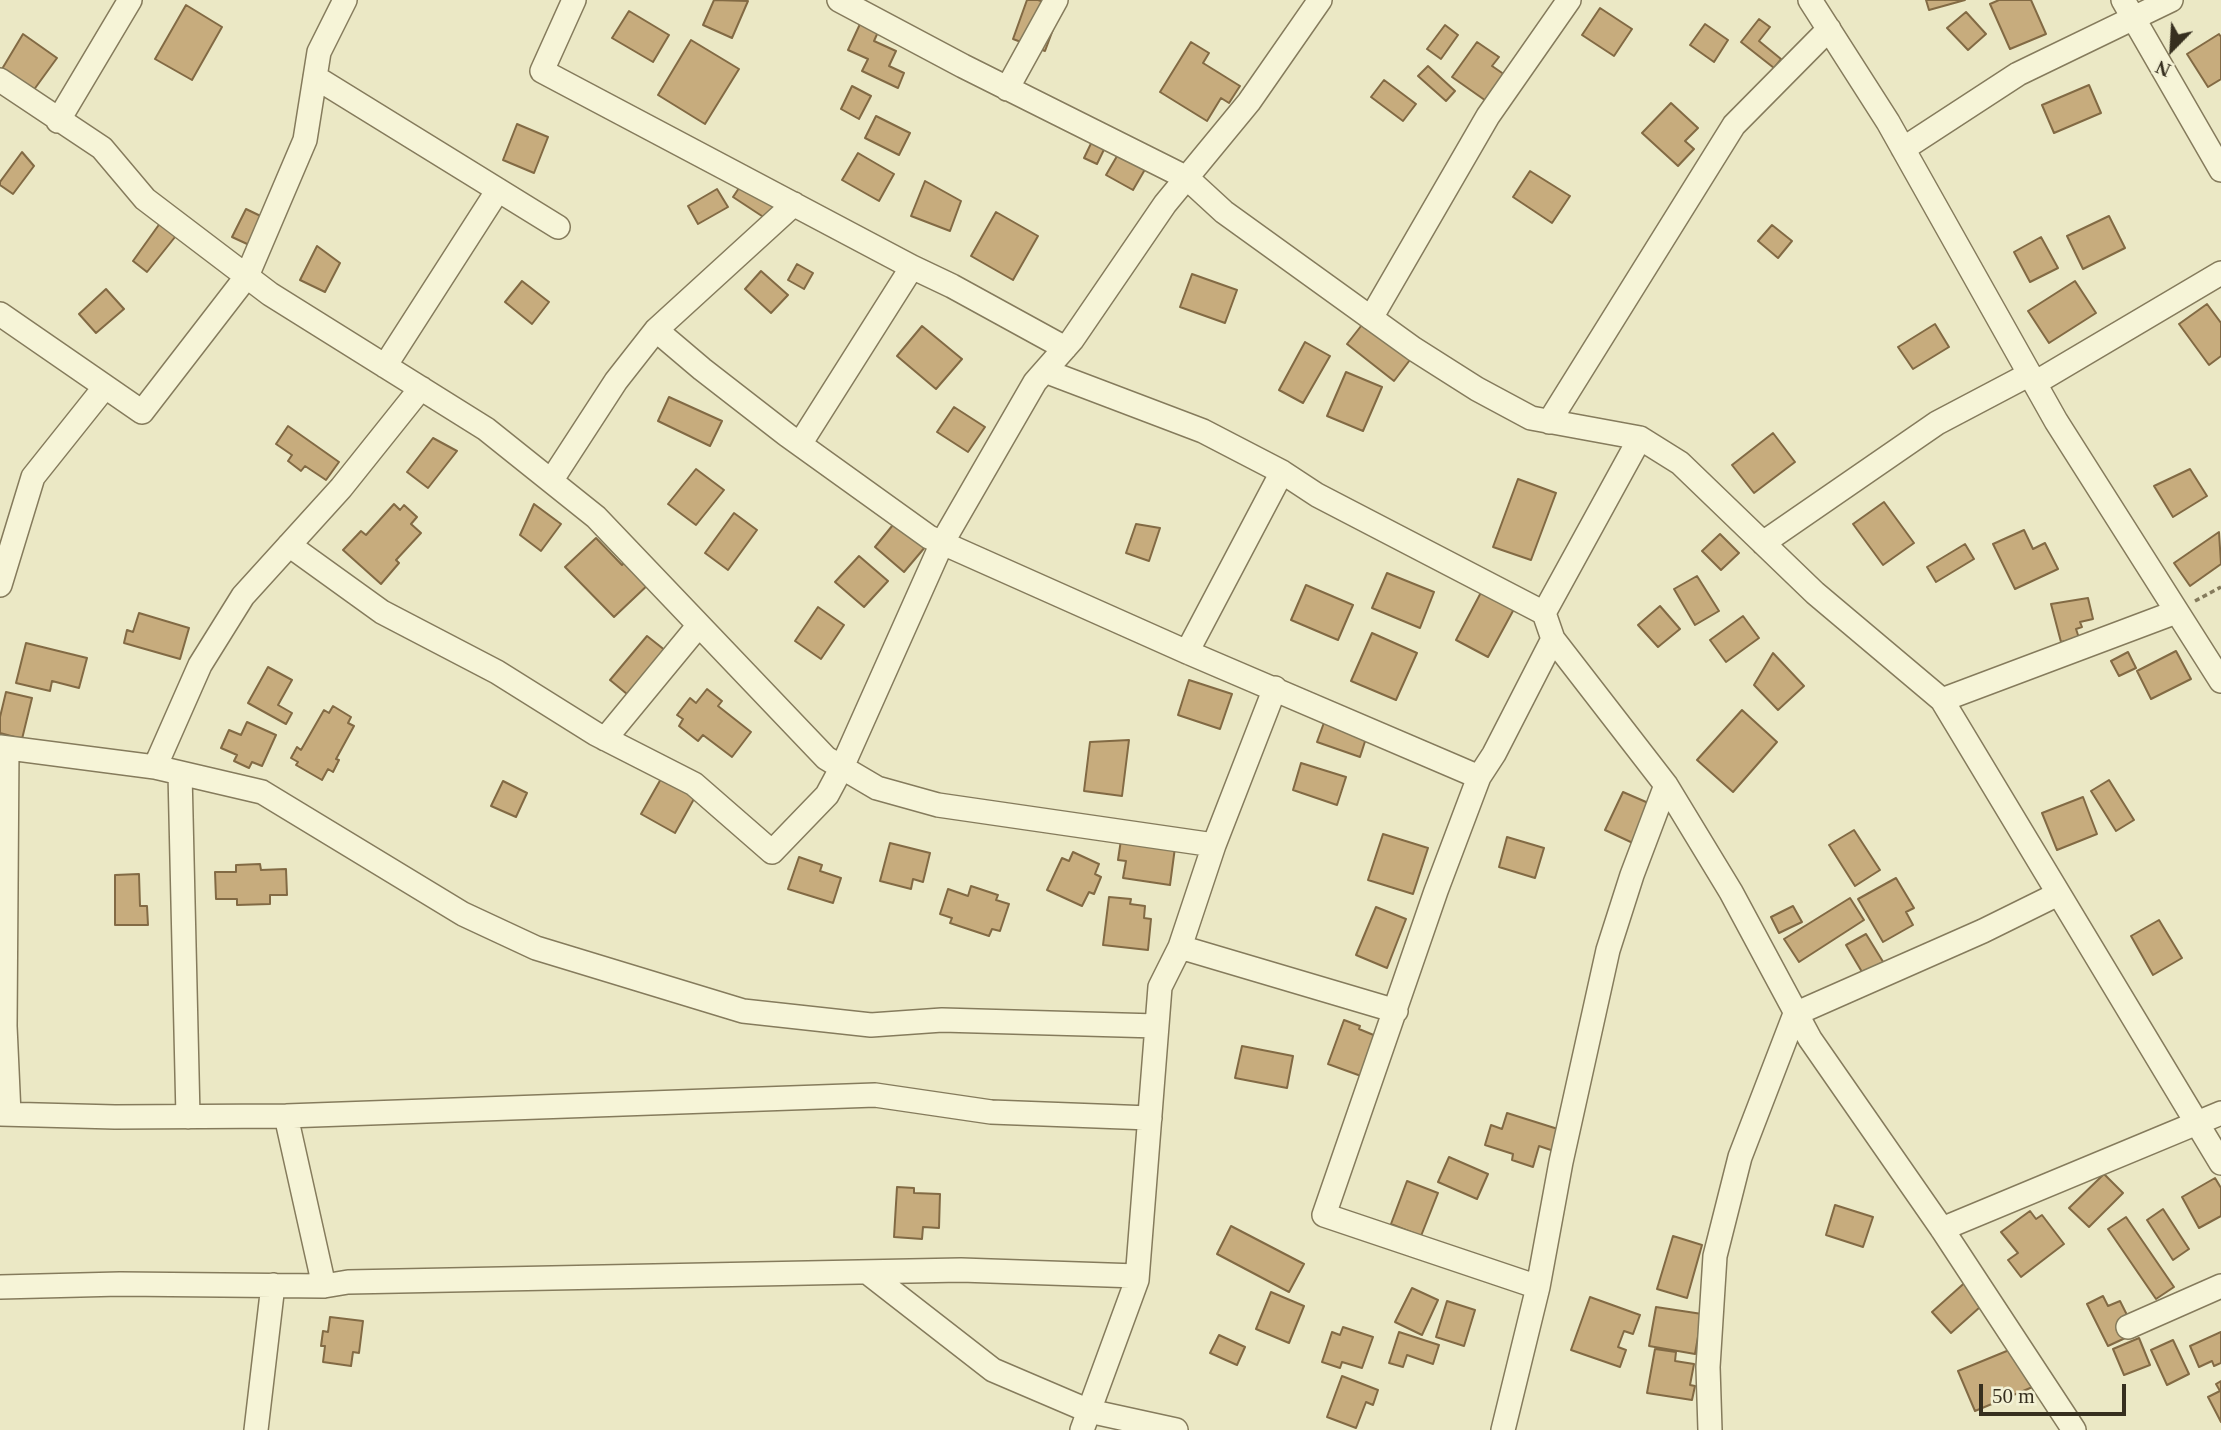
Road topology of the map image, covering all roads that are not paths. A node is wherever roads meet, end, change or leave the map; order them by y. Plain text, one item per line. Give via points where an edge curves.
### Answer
1 (130, 0) edge
2 (345, 0) edge
3 (574, 0) edge
4 (839, 0) edge
5 (1056, 0) edge
6 (1320, 0) edge
7 (1569, 0) edge
8 (1810, 0) edge
9 (2171, 0) edge
10 (2128, 9) edge
11 (1829, 29) junction
12 (315, 77) junction
13 (0, 80) edge
14 (1007, 89) junction
15 (58, 121) junction
16 (1903, 149) junction
17 (2221, 170) edge
18 (1187, 178) junction
19 (498, 190) junction
20 (794, 204) junction
21 (558, 227) dead end
22 (912, 267) junction
23 (2221, 273) edge
24 (247, 276) junction
25 (0, 314) edge
26 (1371, 318) junction
27 (656, 330) junction
28 (1065, 348) junction
29 (385, 366) junction
30 (1045, 371) junction
31 (2033, 378) junction
32 (104, 388) junction
33 (421, 388) junction
34 (1549, 422) junction
35 (1640, 438) junction
36 (800, 444) junction
37 (1282, 472) junction
38 (551, 481) junction
39 (1763, 542) junction
40 (942, 543) junction
41 (289, 545) junction
42 (0, 585) edge
43 (2176, 612) junction
44 (1544, 613) junction
45 (699, 625) junction
46 (1553, 639) junction
47 (1187, 653) junction
48 (2221, 681) edge
49 (1275, 688) junction
50 (1942, 700) junction
51 (605, 739) junction
52 (3, 748) edge
53 (155, 767) junction
54 (842, 767) junction
55 (180, 773) junction
56 (1479, 777) junction
57 (1667, 785) junction
58 (1214, 845) junction
59 (2058, 894) junction
60 (1180, 947) junction
61 (1396, 1010) junction
62 (1795, 1014) junction
63 (1157, 1027) junction
64 (2221, 1113) edge
65 (5, 1114) edge
66 (286, 1115) junction
67 (188, 1117) junction
68 (1150, 1118) junction
69 (2196, 1125) junction
70 (2221, 1163) edge
71 (1942, 1229) junction
72 (867, 1272) junction
73 (1137, 1276) junction
74 (273, 1285) junction
75 (324, 1286) junction
76 (2221, 1286) edge
77 (0, 1287) edge
78 (1538, 1287) junction
79 (2128, 1327) dead end
80 (1086, 1421) edge
81 (256, 1430) edge
82 (1175, 1430) edge
83 (1503, 1430) edge
84 (1710, 1430) edge
85 (2074, 1430) edge

1 - 15 street
2 - 12 street via 319,52
3 - 20 street via 542,71
4 - 14 street
5 - 14 street
6 - 18 street via 1249,102
7 - 26 street via 1488,116
8 - 11 street
9 - 10 street
10 - 16 street
10 - 17 street
11 - 16 street
11 - 34 street via 1734,125
12 - 19 street
12 - 24 street via 305,140
13 - 15 street
14 - 18 street
15 - 24 street via 102,148 145,199
16 - 31 street
18 - 26 street via 1224,212
18 - 28 street
19 - 21 street
19 - 29 street
20 - 22 street
20 - 27 street
22 - 28 street
22 - 36 street
23 - 31 street
24 - 29 street
24 - 32 street via 142,412
25 - 32 street
26 - 34 street via 1477,389 1531,418
27 - 36 street
27 - 38 street via 616,381
28 - 30 street
29 - 33 street
30 - 37 street via 1203,430
30 - 40 street
31 - 39 street via 1937,423
31 - 43 street
32 - 42 street via 33,477
33 - 38 street via 486,429
33 - 41 street
34 - 35 street
35 - 39 street via 1680,463
35 - 44 street
36 - 40 street
37 - 44 street via 1317,495
37 - 47 street
38 - 45 street via 596,517
39 - 50 street via 1815,593
40 - 47 street
40 - 54 street
41 - 51 street via 382,612 497,673
41 - 53 street via 243,596 200,665
43 - 48 street
43 - 50 street
44 - 46 street
45 - 51 street
45 - 54 street via 826,758
46 - 56 street
46 - 57 street
47 - 49 street
49 - 56 street
49 - 58 street
50 - 59 street
51 - 54 street via 694,784 772,852 827,796
52 - 53 street
52 - 65 street
53 - 55 street
54 - 58 street via 877,788 938,806
55 - 63 street via 262,792 463,914 536,948 743,1011 871,1025 942,1020
55 - 67 street
56 - 61 street
57 - 62 street via 1731,892
57 - 78 street via 1608,950
58 - 60 street
59 - 62 street
59 - 69 street
60 - 61 street
60 - 63 street via 1160,987
61 - 78 street via 1324,1214
62 - 71 street
62 - 84 street via 1740,1157 1715,1256 1708,1367
63 - 68 street
64 - 69 street
65 - 67 street
66 - 67 street
66 - 68 street via 875,1095 991,1112
66 - 75 street
68 - 73 street
69 - 70 street
69 - 71 street
71 - 85 street
72 - 73 street
72 - 75 street
72 - 80 street via 993,1370
73 - 80 street
74 - 75 street
74 - 77 street
74 - 81 street
76 - 79 street
78 - 83 street
80 - 82 street

